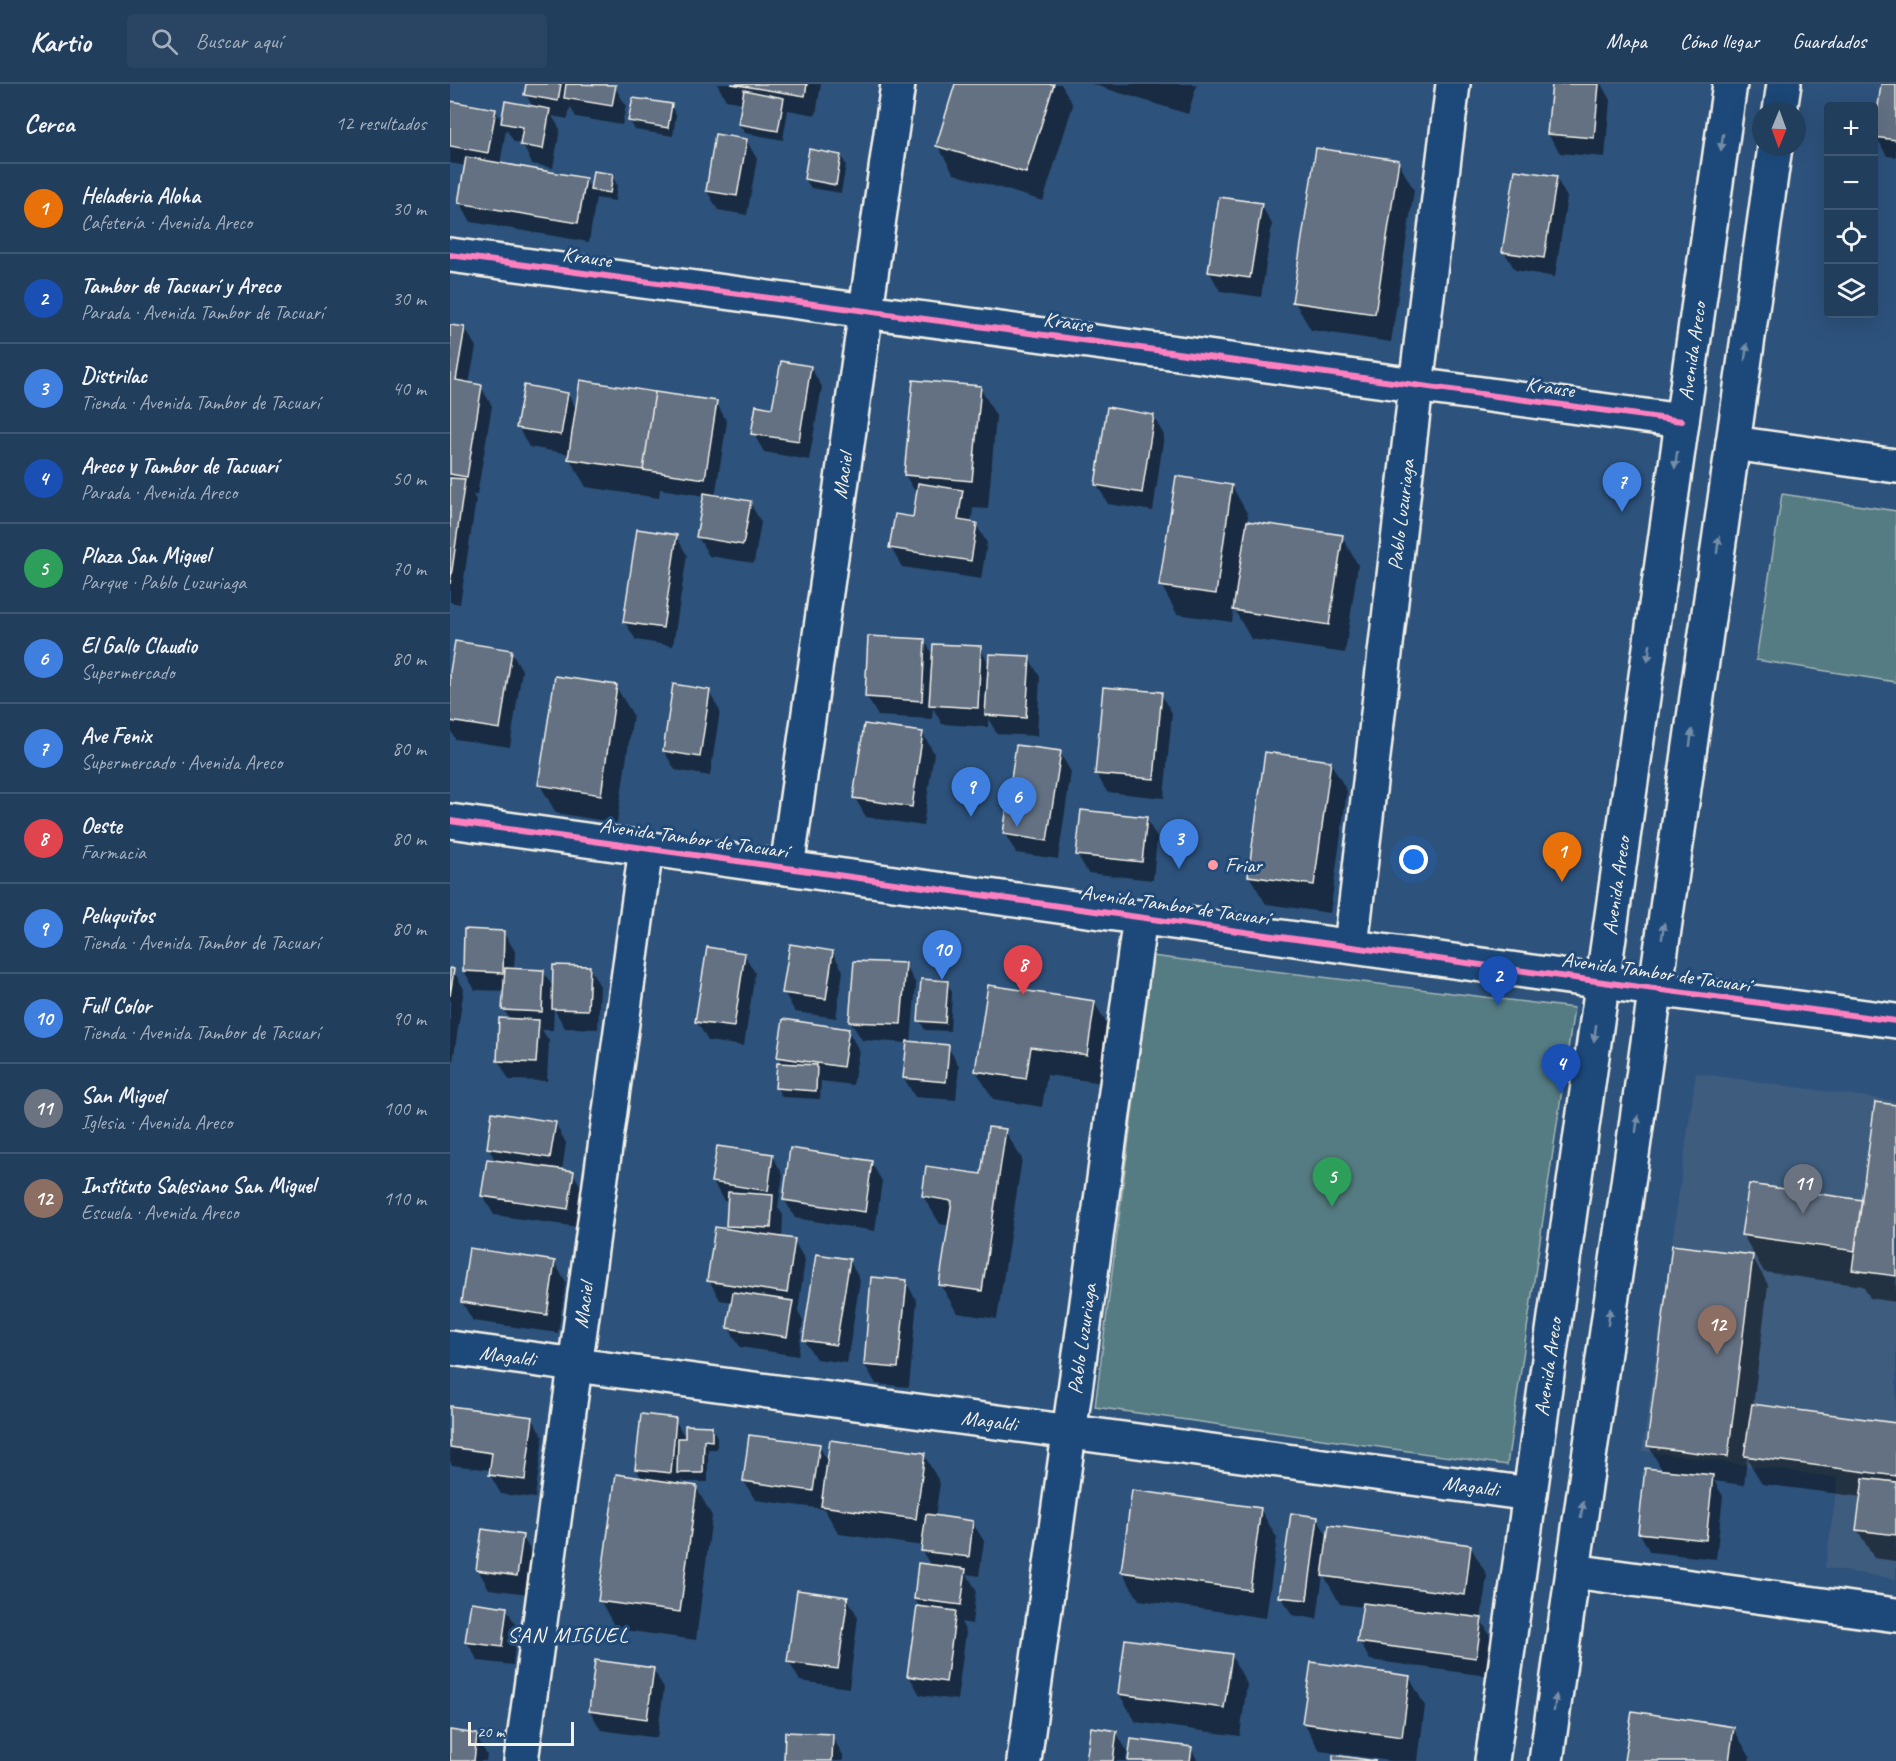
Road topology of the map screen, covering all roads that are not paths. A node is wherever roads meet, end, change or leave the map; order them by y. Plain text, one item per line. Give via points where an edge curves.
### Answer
1 (898, 84) edge
2 (1453, 84) edge
3 (1730, 84) edge
4 (1784, 84) edge
5 (1781, 102) edge
6 (1774, 156) edge
7 (450, 255) edge
8 (866, 311) junction
9 (1416, 386) junction
10 (1682, 422) junction
11 (1733, 443) junction
12 (1896, 466) edge
13 (450, 821) edge
14 (646, 848) junction
15 (787, 868) junction
16 (1140, 917) junction
17 (1351, 946) junction
18 (1603, 982) junction
19 (1655, 989) junction
20 (1896, 1021) edge
21 (450, 1347) edge
22 (575, 1365) junction
23 (1069, 1431) junction
24 (1530, 1494) junction
25 (1573, 1570) junction
26 (1896, 1615) edge
27 (521, 1761) edge
28 (1024, 1761) edge
29 (1492, 1761) edge
30 (1546, 1761) edge

1 - 8 street, Maciel
2 - 9 street, Pablo Luzuriaga
3 -> 10 street, Avenida Areco
4 - 5 street
11 -> 6 street
7 - 8 street, Krause
8 - 9 street, Krause
8 - 15 street, Maciel
9 - 10 street, Krause
9 - 17 street, Pablo Luzuriaga
10 -> 18 street, Avenida Areco
11 - 12 street
19 -> 11 street
13 - 14 street, Avenida Tambor de Tacuarí
14 - 15 street, Avenida Tambor de Tacuarí
14 - 22 street, Maciel
15 - 16 street, Avenida Tambor de Tacuarí
16 - 17 street, Avenida Tambor de Tacuarí
16 - 23 street, Pablo Luzuriaga
17 - 18 street, Avenida Tambor de Tacuarí
18 - 19 street, Avenida Tambor de Tacuarí
18 -> 24 street, Avenida Areco
19 - 20 street, Avenida Tambor de Tacuarí
25 -> 19 street
21 - 22 street, Magaldi
22 - 23 street, Magaldi
22 - 27 street, Maciel
23 - 24 street, Magaldi
23 - 28 street, Pablo Luzuriaga
24 - 29 street, Avenida Areco
25 - 26 street
30 -> 25 street

